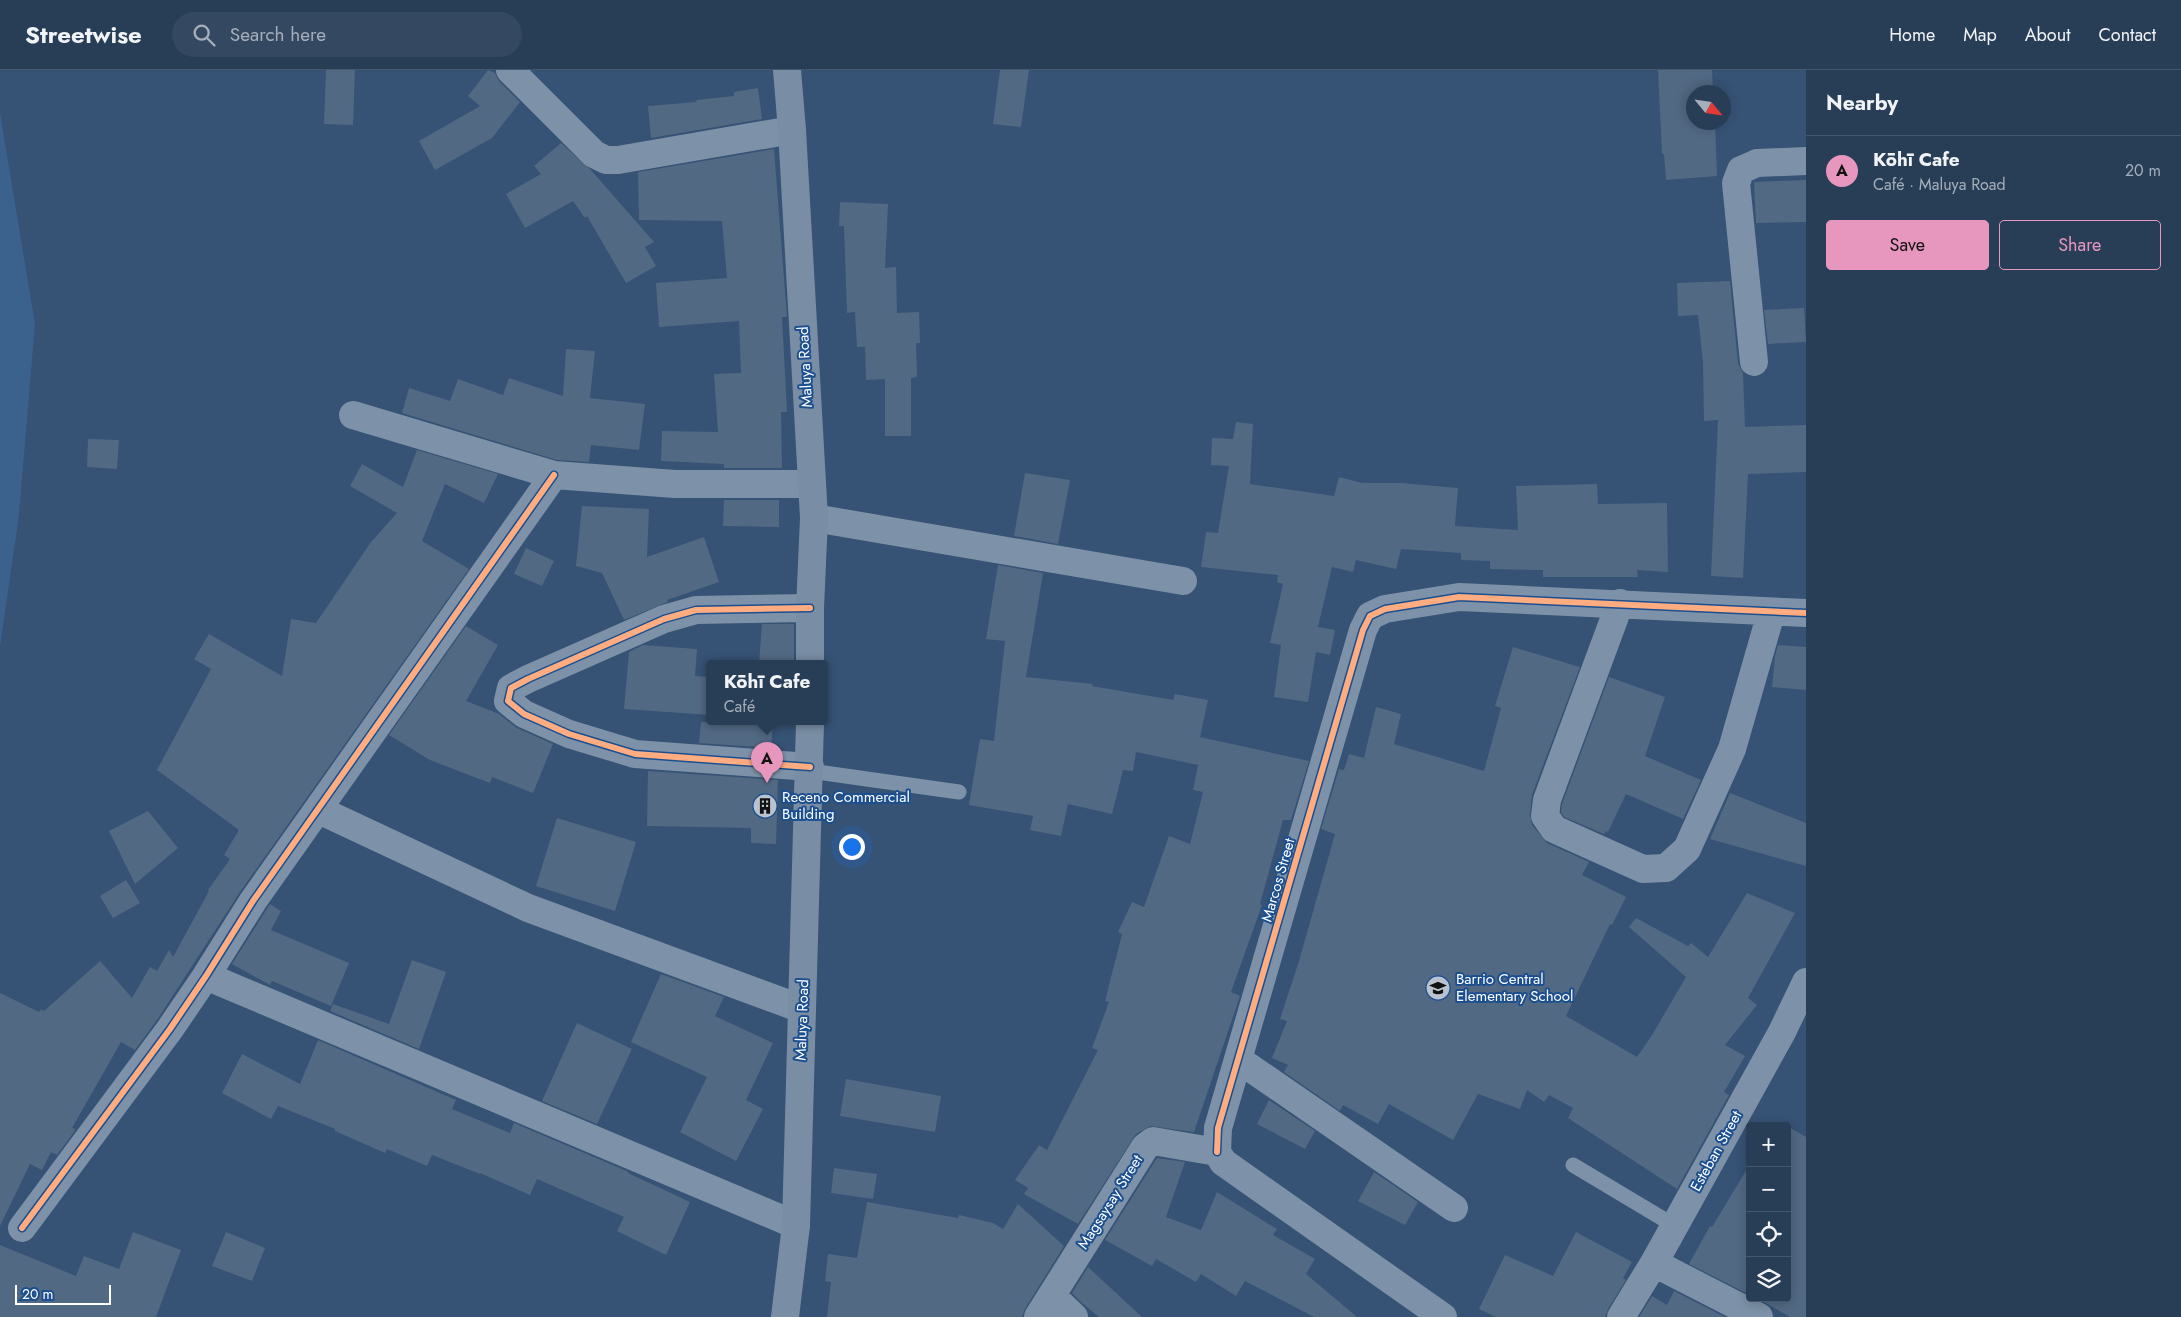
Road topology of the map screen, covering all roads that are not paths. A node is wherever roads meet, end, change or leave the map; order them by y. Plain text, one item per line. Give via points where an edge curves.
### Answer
1 (510, 70) edge
2 (786, 70) edge
3 (792, 130) junction
4 (1806, 161) edge
5 (1754, 362) dead end
6 (353, 415) dead end
7 (554, 475) junction
8 (812, 484) junction
9 (814, 518) junction
10 (1183, 581) dead end
11 (1620, 603) junction
12 (810, 608) junction
13 (1771, 613) junction
14 (1806, 613) edge
15 (810, 660) edge
16 (810, 725) edge
17 (810, 769) junction
18 (959, 792) dead end
19 (319, 810) junction
20 (206, 976) junction
21 (1806, 982) edge
22 (802, 1009) junction
23 (1239, 1060) junction
24 (1217, 1152) junction
25 (1573, 1165) dead end
26 (1454, 1208) dead end
27 (796, 1225) junction
28 (1675, 1226) junction
29 (22, 1228) dead end
30 (1654, 1263) junction
31 (1045, 1306) edge
32 (786, 1317) edge
33 (1074, 1317) edge
34 (1443, 1317) edge
35 (1621, 1317) edge
36 (1759, 1317) edge

1 - 3 street via 588,148 606,160
2 - 3 street, Maluya Road
3 - 8 street, Maluya Road
4 - 5 street via 1757,163 1741,170 1736,183
6 - 7 street
7 - 8 street via 675,484
7 - 19 street
8 - 9 street, Maluya Road
9 - 10 street
9 - 12 street, Maluya Road
11 - 13 street
11 - 13 street via 1547,800 1545,816 1554,829 1643,869 1666,868 1687,849 1732,749
11 - 23 street, Marcos Street via 1459,596 1385,609 1370,616 1363,630
12 - 15 street, Maluya Road
12 - 17 street via 696,610 664,618 528,679 512,688 508,701 524,714 569,734 635,754
13 - 14 street
16 - 17 street, Maluya Road
17 - 18 lane
17 - 22 street, Maluya Road
19 - 20 street via 253,901
19 - 22 street via 528,908
20 - 27 street
20 - 29 street
21 - 28 street, Esteban Street via 1782,1032
22 - 27 street, Maluya Road
23 - 24 street, Marcos Street via 1218,1128
23 - 26 street
24 - 31 street, Magsaysay Street via 1153,1140 1145,1147
24 - 34 street via 1223,1162
25 - 28 lane
27 - 32 street, Maluya Road
28 - 30 street, Esteban Street
30 - 35 street, Esteban Street
30 - 36 street
31 - 33 street, Magsaysay Street

